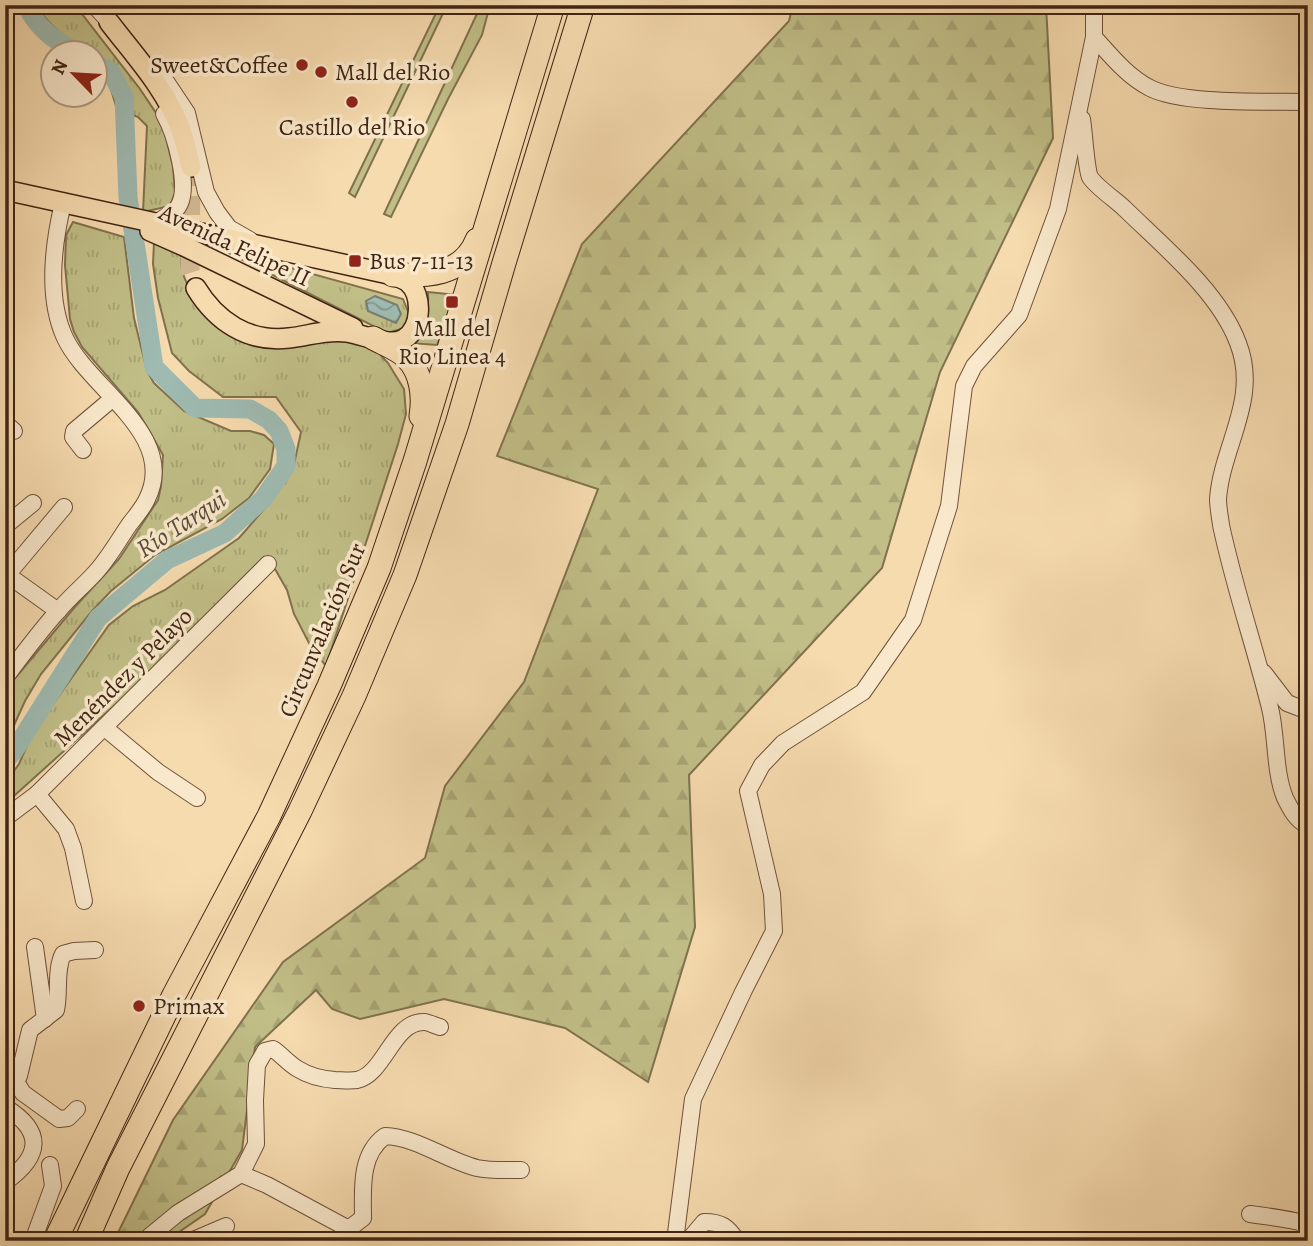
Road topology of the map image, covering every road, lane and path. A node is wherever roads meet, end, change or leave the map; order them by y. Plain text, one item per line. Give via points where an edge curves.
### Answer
1 (94, 5) edge
2 (553, 5) edge
3 (583, 5) edge
4 (1094, 5) edge
5 (109, 22) junction
6 (1094, 37) junction
7 (1308, 102) edge
8 (1081, 106) junction
9 (191, 167) tunnel mouth
10 (5, 190) edge
11 (494, 202) junction
12 (68, 204) junction
13 (153, 226) junction
14 (261, 246) junction
15 (393, 275) junction
16 (196, 288) tunnel mouth
17 (373, 338) junction
18 (112, 399) junction
19 (83, 450) dead end
20 (415, 461) junction
21 (33, 503) dead end
22 (64, 507) dead end
23 (5, 526) edge
24 (268, 564) dead end
25 (6, 574) edge
26 (58, 611) junction
27 (1259, 666) junction
28 (5, 678) edge
29 (1308, 711) edge
30 (105, 729) junction
31 (37, 794) junction
32 (197, 798) dead end
33 (5, 818) edge
34 (1308, 826) edge
35 (84, 901) dead end
36 (35, 947) dead end
37 (95, 950) dead end
38 (45, 1019) junction
39 (440, 1027) dead end
40 (9, 1074) edge
41 (5, 1107) edge
42 (77, 1109) dead end
43 (50, 1166) dead end
44 (521, 1170) dead end
45 (241, 1174) junction
46 (5, 1182) edge
47 (1250, 1214) dead end
48 (226, 1226) dead end
49 (1308, 1234) edge
50 (33, 1241) edge
51 (55, 1241) edge
52 (86, 1241) edge
53 (144, 1241) edge
54 (191, 1241) edge
55 (675, 1241) edge
56 (688, 1241) edge
57 (737, 1241) edge

1 - 5 street
2 - 11 highway, Circunvalación Sur
3 - 52 highway via 457,424 405,575 300,811 130,1143
4 - 6 street
5 - 9 main road via 170,106
5 - 13 street via 170,124 183,179 183,199 177,209
5 - 14 street via 161,74 187,113 206,192 217,212 229,228
6 - 7 street via 1133,77 1153,90 1220,100
6 - 8 street
8 - 27 street via 1090,177 1187,270 1225,314 1239,345 1244,369 1242,410 1218,500
8 - 55 street via 1058,209 1019,315 974,366 964,386 949,506 913,620 863,692 783,743 762,765 748,791 772,894 774,931 693,1099
10 - 12 main road, Avenida Felipe II
11 - 15 highway via 474,249 462,262 429,276
11 - 20 highway, Circunvalación Sur
12 - 13 main road, Avenida Felipe II
12 - 18 street via 56,232 55,308 65,338 83,367
13 - 14 main road, Avenida Felipe II
13 - 17 main road, Avenida Felipe II
14 - 15 main road, Avenida Felipe II
15 - 17 main road via 416,293 417,319 404,339
16 - 17 main road via 216,315 241,332 288,338 330,331
17 - 20 highway via 406,356 415,368 424,397
18 - 19 street via 74,431
18 - 26 street via 139,428 151,452 153,479 148,499 97,571
20 - 51 highway, Circunvalación Sur via 379,568 329,686 269,816 174,995
21 - 23 street
22 - 25 street
24 - 30 street, Menéndez y Pelayo
25 - 26 street
26 - 28 street
27 - 29 street via 1287,703
27 - 34 street via 1285,797 1297,820
30 - 31 street, Menéndez y Pelayo
30 - 32 street
31 - 33 street, Menéndez y Pelayo
31 - 35 street via 66,829
36 - 38 street
37 - 38 street via 63,954 56,1010
38 - 40 street via 30,1030 19,1076
39 - 45 street via 424,1022 410,1026 367,1075 357,1080 321,1079 297,1069 273,1049 265,1051 257,1065 256,1144
40 - 42 street via 23,1093 59,1119
41 - 46 street via 22,1118 34,1141 27,1163
43 - 50 street via 53,1186
44 - 45 street via 478,1168 407,1139 385,1136 375,1143 364,1175 363,1218 351,1227
45 - 53 street via 178,1213
47 - 49 street via 1295,1219
48 - 54 street
56 - 57 street via 704,1222 728,1227

